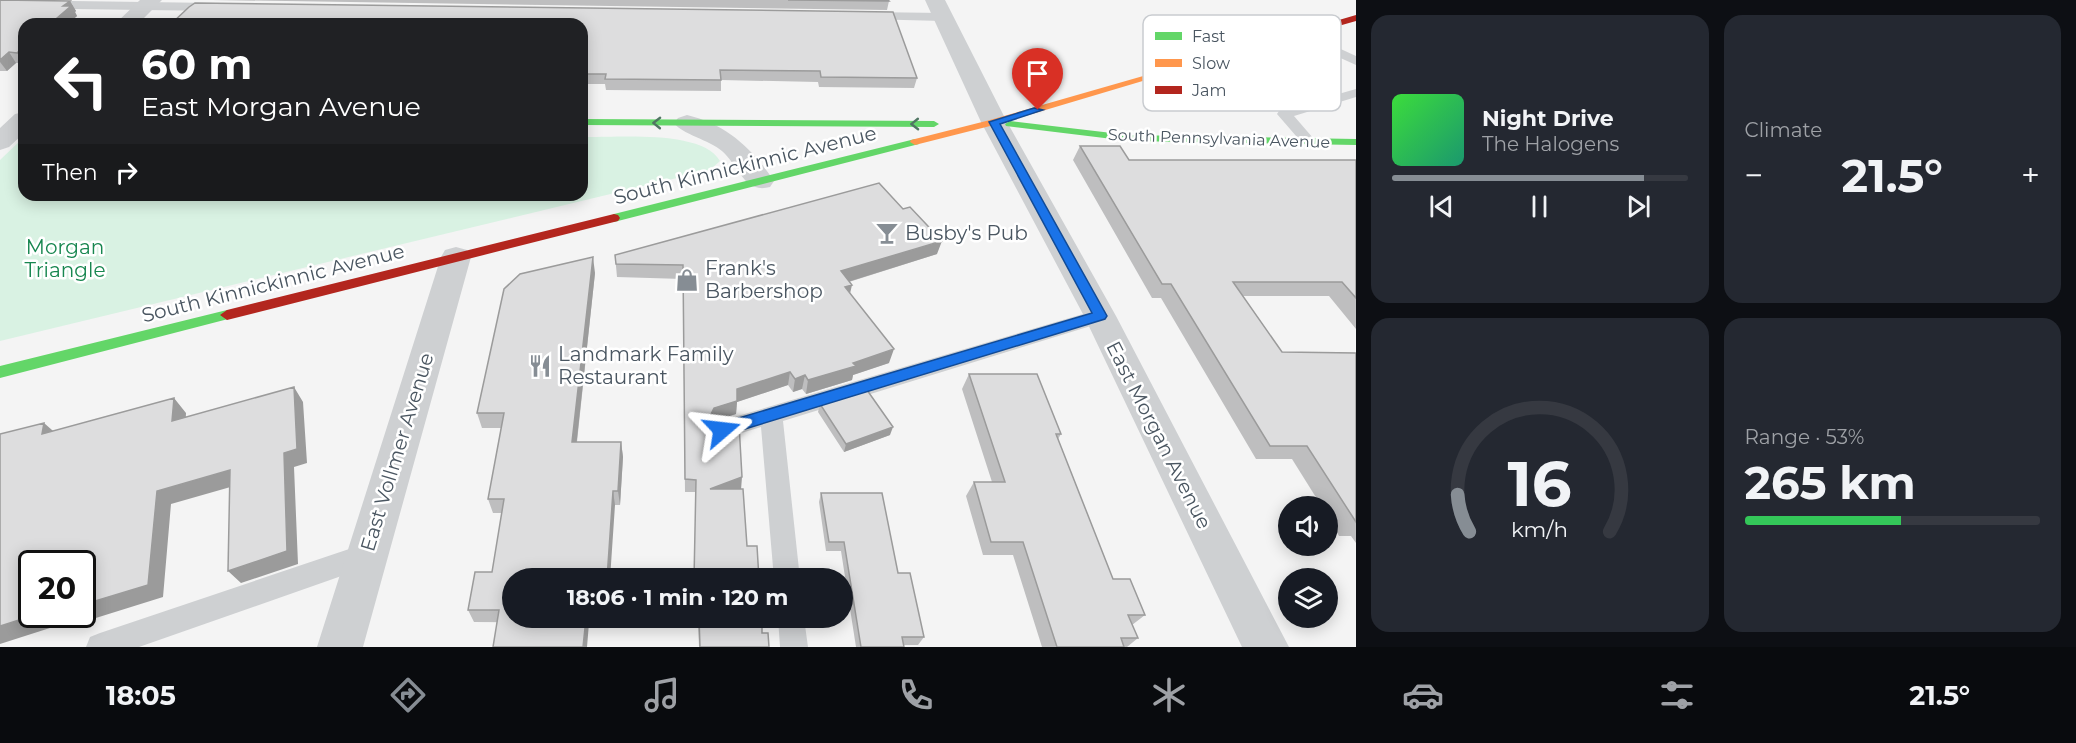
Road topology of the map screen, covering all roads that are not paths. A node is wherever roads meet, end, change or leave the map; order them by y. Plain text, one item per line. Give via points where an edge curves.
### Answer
1 (148, 3) edge
2 (0, 4) edge
3 (233, 8) edge
4 (939, 9) edge
5 (856, 16) edge
6 (132, 18) edge
7 (1356, 18) edge
8 (1341, 22) edge
9 (1341, 54) edge
10 (1356, 61) edge
11 (1143, 79) edge
12 (1356, 93) edge
13 (1341, 97) edge
14 (1294, 111) edge
15 (0, 114) edge
16 (18, 114) edge
17 (588, 122) edge
18 (994, 122) junction
19 (687, 123) junction
20 (18, 125) edge
21 (1308, 141) junction
22 (0, 142) edge
23 (1356, 142) edge
24 (760, 181) junction
25 (456, 257) junction
26 (1100, 316) junction
27 (0, 372) edge
28 (771, 414) junction
29 (722, 430) edge
30 (367, 555) junction
31 (786, 568) edge
32 (792, 628) edge
33 (100, 647) edge
34 (340, 647) edge
35 (794, 647) edge
36 (1266, 647) edge

1 - 2 lane
1 - 3 lane
1 - 6 street
4 - 5 lane
4 - 18 street, East Morgan Avenue
7 - 8 main road, South Kinnickinnic Avenue
9 - 10 lane
11 - 18 main road, South Kinnickinnic Avenue
12 - 13 lane
14 - 21 lane via 1284,114
15 - 16 street
19 -> 17 main road, South Pennsylvania Avenue
18 -> 19 main road, South Pennsylvania Avenue
18 - 21 main road, South Pennsylvania Avenue via 1129,138
18 - 24 main road, South Kinnickinnic Avenue
18 - 26 street, East Morgan Avenue
19 - 24 street, South Pennsylvania Avenue via 726,140
20 - 22 street
21 - 23 main road, South Pennsylvania Avenue
24 - 25 main road, South Kinnickinnic Avenue
25 - 27 main road, South Kinnickinnic Avenue
25 - 30 street, East Vollmer Avenue
26 - 28 lane
26 - 36 street, East Morgan Avenue
28 - 29 lane
28 - 31 lane
30 - 33 lane
30 - 34 street, East Vollmer Avenue
32 - 35 lane

